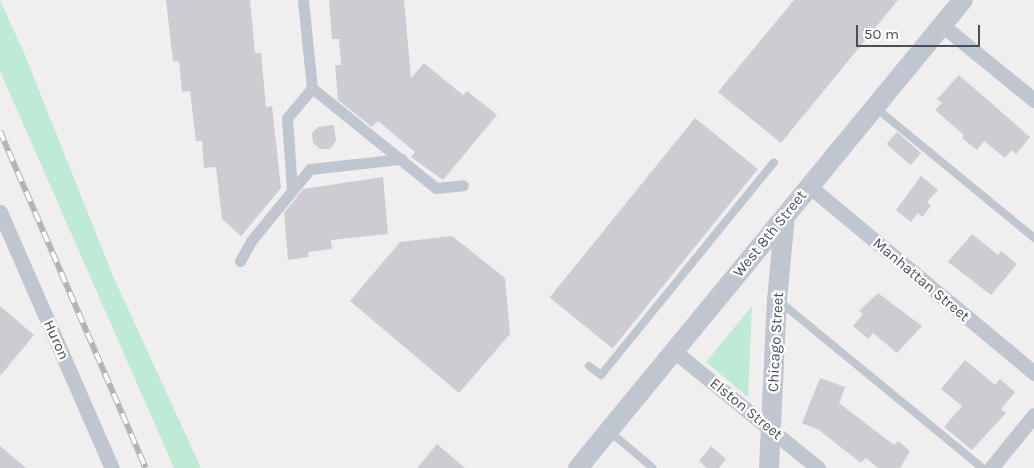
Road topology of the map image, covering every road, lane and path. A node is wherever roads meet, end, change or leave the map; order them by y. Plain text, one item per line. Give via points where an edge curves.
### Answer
1 (963, 0) edge
2 (306, 2) edge
3 (942, 25) junction
4 (312, 88) junction
5 (1034, 100) edge
6 (874, 107) junction
7 (401, 159) junction
8 (774, 162) dead end
9 (463, 186) dead end
10 (809, 186) junction
11 (292, 190) junction
12 (0, 212) edge
13 (785, 216) junction
14 (1034, 238) edge
15 (240, 260) dead end
16 (777, 300) junction
17 (674, 351) junction
18 (590, 366) dead end
19 (1034, 373) edge
20 (1034, 415) edge
21 (772, 430) junction
22 (609, 431) junction
23 (112, 468) edge
24 (578, 468) edge
25 (653, 468) edge
26 (769, 468) edge
27 (818, 468) edge
28 (982, 468) edge
29 (991, 468) edge

1 - 3 street, West 8th Street
2 - 4 street
3 - 5 street
3 - 6 street, West 8th Street
4 - 7 street
4 - 11 street via 287,118
6 - 10 street, West 8th Street
6 - 14 lane
7 - 9 street via 436,188
7 - 11 street via 310,169
8 - 18 lane via 601,375
10 - 13 street, West 8th Street
10 - 19 street, Manhattan Street
11 - 15 street
12 - 23 street, Huron
13 - 16 street, Chicago Street
13 - 17 street, West 8th Street
16 - 21 street, Chicago Street
16 - 28 lane
17 - 21 street, Elston Street
17 - 22 street, West 8th Street
20 - 29 street
21 - 26 street, Chicago Street
21 - 27 street, Elston Street
22 - 24 street, West 8th Street
22 - 25 lane

